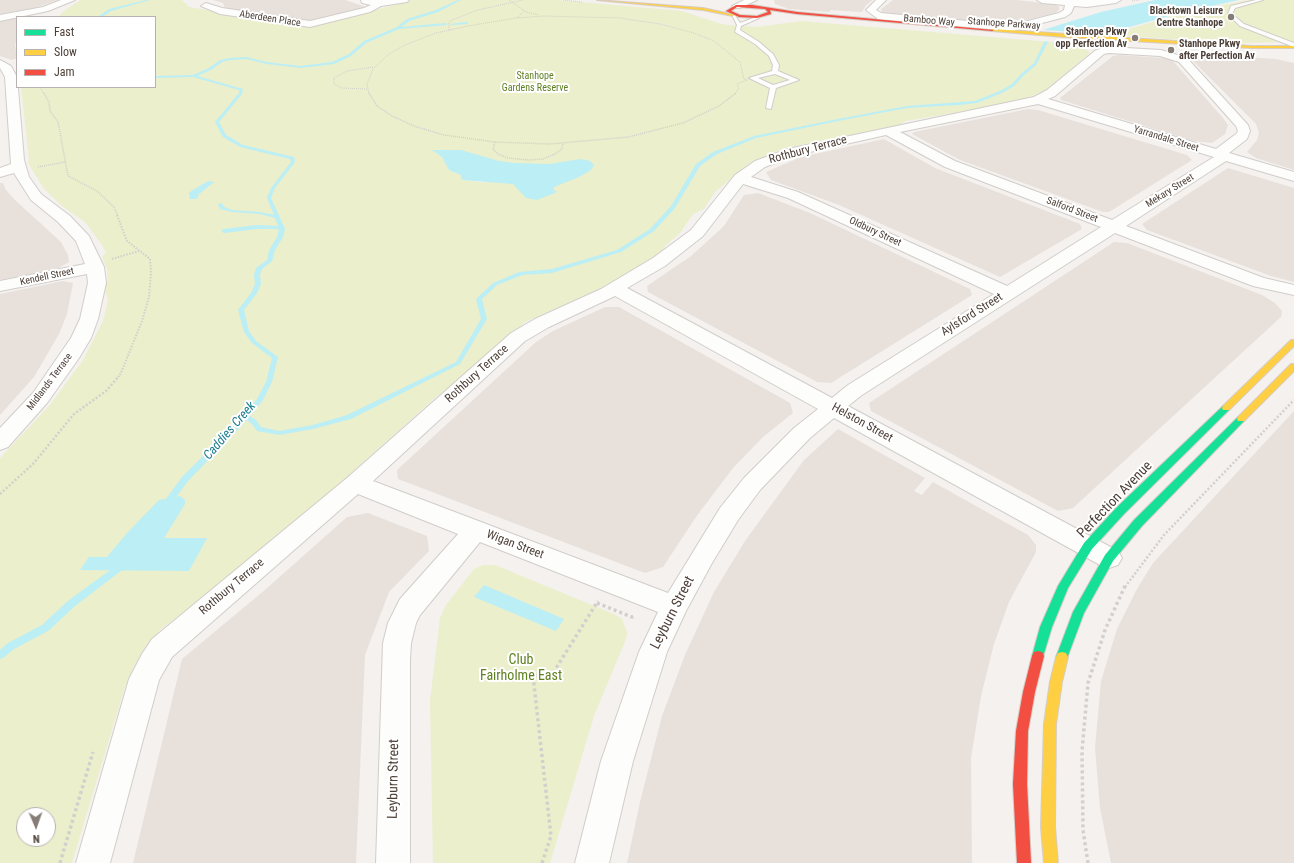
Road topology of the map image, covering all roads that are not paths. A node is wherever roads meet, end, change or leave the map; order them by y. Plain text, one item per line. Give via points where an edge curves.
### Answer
1 (70, 0) edge
2 (362, 0) edge
3 (404, 0) edge
4 (599, 0) edge
5 (643, 0) edge
6 (752, 0) edge
7 (881, 0) edge
8 (1042, 0) edge
9 (1116, 0) edge
10 (1261, 0) edge
11 (1070, 3) junction
12 (379, 4) junction
13 (206, 6) dead end
14 (766, 6) edge
15 (735, 11) junction
16 (758, 17) junction
17 (0, 18) edge
18 (739, 25) junction
19 (1293, 50) edge
20 (0, 63) edge
21 (775, 72) junction
22 (773, 87) junction
23 (1038, 100) junction
24 (769, 108) dead end
25 (888, 131) junction
26 (1222, 155) junction
27 (26, 167) junction
28 (0, 173) edge
29 (1294, 177) edge
30 (740, 178) junction
31 (1114, 227) junction
32 (102, 263) junction
33 (1259, 282) junction
34 (0, 286) edge
35 (615, 289) junction
36 (1294, 290) edge
37 (1007, 293) junction
38 (1294, 303) edge
39 (1294, 342) edge
40 (1294, 366) edge
41 (833, 407) junction
42 (0, 442) edge
43 (355, 484) junction
44 (476, 530) junction
45 (1088, 546) junction
46 (1109, 558) junction
47 (674, 607) junction
48 (93, 863) edge
49 (393, 863) edge
50 (592, 863) edge
51 (1024, 863) edge
52 (1052, 863) edge

1 - 17 street via 45,9
2 - 12 street
3 - 12 street
4 - 15 main road
5 - 15 main road
6 - 15 street
7 - 11 street, Bamboo Way via 871,10 875,14 1019,27 1062,15 1068,11
8 - 11 street
9 - 11 street
10 - 19 lane via 1234,7 1230,14 1242,24
12 - 13 street, Aberdeen Place via 321,23 306,24 220,11
14 - 15 main road, Stanhope Parkway via 752,6
14 - 16 main road via 770,13
14 - 19 main road, Stanhope Parkway via 797,13 1064,36
15 - 16 main road, Stanhope Parkway
15 - 18 lane
16 - 18 lane
16 - 19 main road, Stanhope Parkway via 998,34
18 - 21 lane via 739,33 771,55 776,65
20 - 27 street, Midlands Terrace via 7,68 11,77
21 - 22 lane via 796,80
21 - 22 lane via 752,78
22 - 24 lane
23 - 25 street, Rothbury Terrace
23 - 26 street, Yarrandale Street
23 - 26 street, Mekary Street via 1051,93 1103,51 1161,53 1175,56 1183,60 1242,125 1242,136
25 - 30 street, Rothbury Terrace via 771,158
25 - 31 street, Salford Street via 950,164
26 - 29 street, Yarrandale Street
26 - 31 street, Mekary Street
27 - 28 street
27 - 32 street, Midlands Terrace via 22,177 36,197 64,219
30 - 35 street, Rothbury Terrace via 709,219 685,243
30 - 37 street, Oldbury Street via 810,202
31 - 33 street, Salford Street
31 - 37 street, Aylsford Street
32 - 34 street, Kendell Street
32 - 42 street, Midlands Terrace via 94,300 81,338 56,378
33 - 36 street, Salford Street
33 - 38 street, Salford Street
35 - 41 street, Helston Street
35 - 43 street, Rothbury Terrace via 542,323 518,338
37 - 41 street, Aylsford Street via 855,390
39 - 45 main road, Perfection Avenue via 1120,511
40 - 46 main road via 1138,523
41 - 45 street, Helston Street
41 - 47 street, Leyburn Street via 802,433 752,484 729,514
43 - 44 street, Wigan Street
43 - 48 street, Rothbury Terrace via 162,648 144,679
44 - 47 street, Wigan Street
44 - 49 street, Leyburn Street via 410,606 397,643
45 - 46 street, Helston Street
45 - 51 main road, Perfection Avenue via 1063,586 1046,627 1029,692 1022,731 1020,784
46 - 52 main road via 1079,612 1064,650 1056,682 1048,764 1048,827
47 - 50 street, Leyburn Street via 653,652 632,712 617,760

